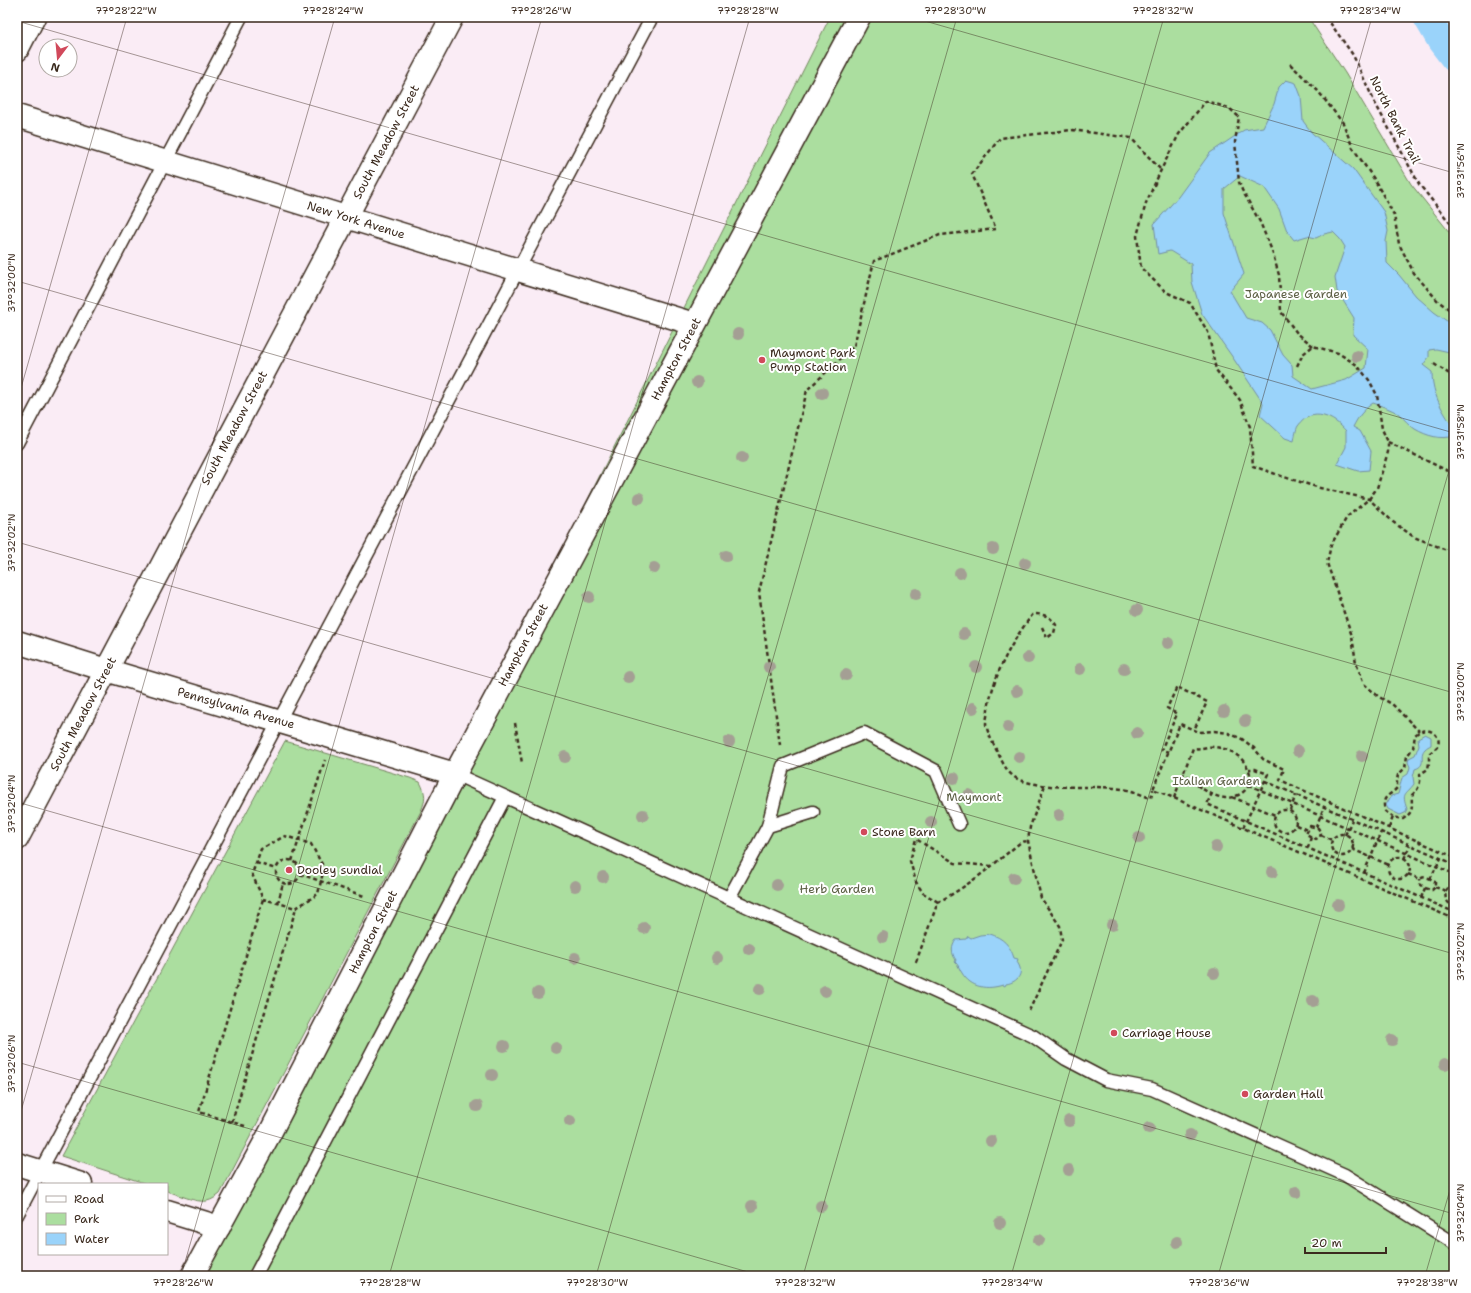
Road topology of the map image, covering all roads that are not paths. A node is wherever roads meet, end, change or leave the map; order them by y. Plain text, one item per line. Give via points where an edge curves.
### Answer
1 (34, 17) edge
2 (241, 17) edge
3 (452, 17) edge
4 (652, 17) edge
5 (858, 17) edge
6 (17, 50) edge
7 (17, 116) edge
8 (165, 162) junction
9 (346, 217) junction
10 (518, 270) junction
11 (694, 324) junction
12 (17, 443) edge
13 (17, 642) edge
14 (106, 670) junction
15 (279, 721) junction
16 (455, 774) junction
17 (505, 796) junction
18 (813, 812) dead end
19 (959, 824) dead end
20 (768, 826) junction
21 (17, 839) edge
22 (729, 898) junction
23 (17, 1164) edge
24 (40, 1171) junction
25 (78, 1183) edge
26 (168, 1211) edge
27 (17, 1215) edge
28 (219, 1227) junction
29 (1454, 1243) edge
30 (192, 1276) edge
31 (255, 1276) edge

1 - 6 street
2 - 8 lane
3 - 9 street, South Meadow Street
4 - 10 lane
5 - 11 street, Hampton Street
7 - 8 street, New York Avenue
8 - 9 street, New York Avenue
8 - 12 lane
9 - 10 street, New York Avenue
9 - 14 street, South Meadow Street
10 - 11 street, New York Avenue
10 - 15 lane
11 - 16 street, Hampton Street
13 - 14 street, Pennsylvania Avenue
14 - 15 street, Pennsylvania Avenue
14 - 21 street, South Meadow Street
15 - 16 street, Pennsylvania Avenue
15 - 24 lane
16 - 17 lane
16 - 28 street, Hampton Street
17 - 22 lane
17 - 31 lane
18 - 20 lane
19 - 20 lane via 936,771 864,733 783,766
20 - 22 lane
22 - 29 lane via 1033,1036 1066,1059 1106,1080 1152,1089 1345,1175
23 - 24 street
24 - 25 street
24 - 27 lane
26 - 28 street
28 - 30 street, Hampton Street

